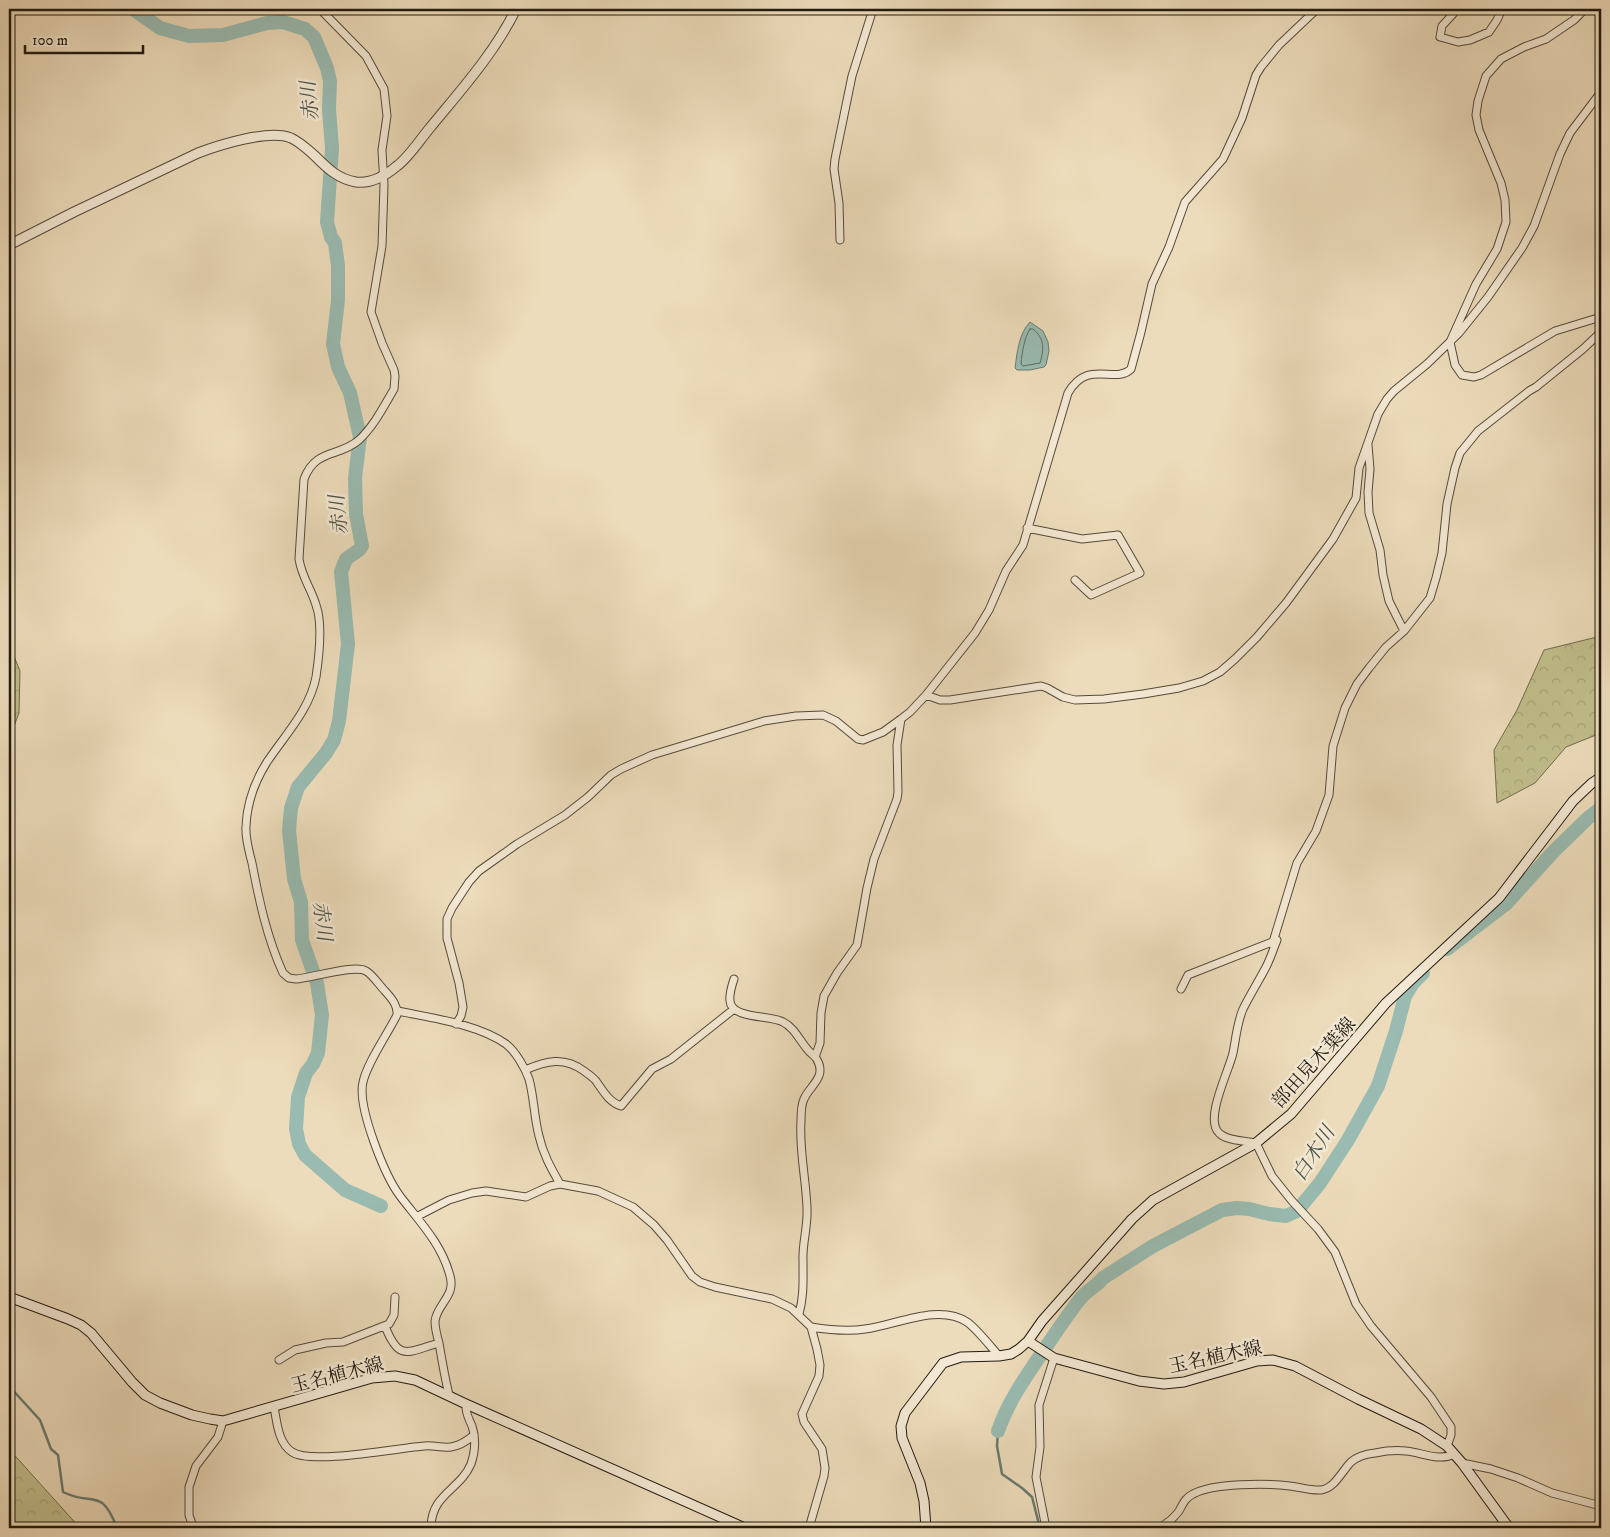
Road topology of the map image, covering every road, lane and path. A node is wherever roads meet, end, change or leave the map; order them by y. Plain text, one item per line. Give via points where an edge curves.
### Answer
1 (320, 9) edge
2 (516, 9) edge
3 (873, 9) edge
4 (1317, 9) edge
5 (1455, 9) edge
6 (1502, 9) edge
7 (1586, 9) edge
8 (1601, 92) edge
9 (384, 175) junction
10 (840, 240) dead end
11 (9, 245) edge
12 (1601, 317) edge
13 (1601, 332) edge
14 (1450, 342) junction
15 (1368, 443) junction
16 (1027, 528) junction
17 (1075, 580) dead end
18 (1404, 631) junction
19 (926, 695) junction
20 (901, 719) junction
21 (1601, 778) edge
22 (1273, 942) junction
23 (734, 979) dead end
24 (1181, 990) dead end
25 (734, 1009) junction
26 (398, 1011) junction
27 (456, 1024) junction
28 (815, 1057) junction
29 (525, 1070) junction
30 (1256, 1142) junction
31 (560, 1184) junction
32 (418, 1216) junction
33 (395, 1297) dead end
34 (9, 1298) edge
35 (798, 1314) junction
36 (385, 1326) junction
37 (812, 1327) junction
38 (1028, 1341) junction
39 (439, 1343) junction
40 (999, 1356) junction
41 (1052, 1356) junction
42 (279, 1360) dead end
43 (449, 1396) junction
44 (466, 1404) junction
45 (274, 1407) junction
46 (223, 1421) junction
47 (474, 1435) junction
48 (1447, 1446) junction
49 (1454, 1454) junction
50 (1462, 1463) junction
51 (1601, 1506) edge
52 (195, 1528) edge
53 (431, 1528) edge
54 (745, 1528) edge
55 (809, 1528) edge
56 (926, 1528) edge
57 (1046, 1528) edge
58 (1158, 1528) edge
59 (1509, 1528) edge

1 - 9 street via 366,56 384,89 387,116 382,150
2 - 9 main road via 474,74 399,165
3 - 10 street via 852,76 834,170
4 - 16 street via 1298,25 1261,67 1223,159 1184,202 1152,284 1131,369 1122,374 1087,375 1076,381 1068,393
5 - 6 street via 1442,26 1440,37 1458,42 1489,32
7 - 14 street via 1546,39 1501,59 1486,76 1476,115 1501,183 1506,222 1497,249 1476,284
8 - 14 street via 1570,133 1534,226 1522,248 1484,302
9 - 11 main road via 369,182 348,181 331,172 302,144 289,137 275,135 244,140 198,153
9 - 26 street via 382,246 371,312 394,370 394,389 367,431 351,445 317,459 304,479 299,559 319,617 316,677 306,704 256,782 246,829 256,890 283,973 296,979 361,969 372,976
12 - 14 street via 1555,331 1474,377 1462,375 1455,365
13 - 18 street via 1478,431 1460,453 1447,504 1442,553 1430,598
14 - 15 street via 1387,399
15 - 18 street via 1369,513 1380,550 1389,602
15 - 19 street via 1359,468 1356,498 1333,539 1286,603 1220,672 1179,688 1104,699 1069,698 1041,686 950,700
16 - 17 street via 1082,539 1118,535 1140,573 1091,595
16 - 19 street via 1022,545 989,610
18 - 22 street via 1369,668 1345,708 1332,746 1329,795 1316,831 1297,863
19 - 20 street
20 - 27 street via 863,740 823,716 764,720 652,755 611,774 565,814 479,870 452,908 447,919 447,938 463,1007
20 - 28 street via 897,799 874,859 857,945 824,996 820,1043
21 - 30 main road, 部田見木葉線 via 1573,801 1498,898 1386,1004 1291,1114
22 - 24 street via 1188,975
22 - 30 street via 1277,940 1236,1029 1233,1053 1214,1114 1214,1125 1219,1134
23 - 25 street via 729,1000
25 - 28 street via 781,1021 794,1030
25 - 29 street via 652,1069 621,1106 615,1104 594,1079 567,1062 554,1061
26 - 27 street
26 - 32 street via 363,1081 362,1092 375,1143 389,1175
27 - 29 street via 508,1046
28 - 35 street via 819,1070 817,1082 804,1098 800,1121 807,1231 802,1259 802,1304
29 - 31 street via 545,1156
30 - 38 main road, 部田見木葉線 via 1153,1200 1139,1212
30 - 48 street via 1272,1176 1335,1252 1356,1304 1371,1326 1451,1427
31 - 32 street via 526,1197 486,1191 472,1193 449,1200
31 - 35 street via 598,1191 633,1207 654,1225 700,1282 772,1299
32 - 39 street via 440,1251 451,1278 450,1292 435,1322
33 - 36 street via 394,1315
34 - 46 main road, 玉名植木線 via 81,1325 92,1333 132,1382 146,1394 192,1415
35 - 37 street
36 - 39 street via 391,1342 405,1352
36 - 42 street via 343,1342 295,1350
37 - 40 street via 845,1331 920,1316 948,1315 967,1322
37 - 55 street via 820,1365 819,1376 802,1414 822,1449 825,1468
38 - 40 main road via 1019,1350
38 - 41 main road, 玉名植木線
39 - 43 street
40 - 56 main road via 961,1357 943,1363 905,1413 902,1438 922,1492
41 - 48 main road, 玉名植木線 via 1139,1382 1164,1384 1273,1360 1295,1366 1421,1428
41 - 57 street via 1039,1405 1040,1447 1036,1478
43 - 44 main road, 玉名植木線
43 - 45 main road, 玉名植木線 via 415,1380 395,1376 372,1378
44 - 47 street
44 - 54 main road, 玉名植木線
45 - 46 main road, 玉名植木線
45 - 47 street via 283,1442 292,1453 304,1457 426,1446 450,1447
46 - 52 street via 218,1436 196,1466 189,1487 189,1516
47 - 53 street via 470,1466 440,1500 432,1515
48 - 49 main road, 玉名植木線
49 - 50 main road, 玉名植木線
49 - 58 street via 1443,1457 1387,1451 1359,1457 1321,1490 1256,1485 1202,1490 1191,1494 1178,1512
50 - 51 street via 1491,1469 1552,1493
50 - 59 main road, 玉名植木線

